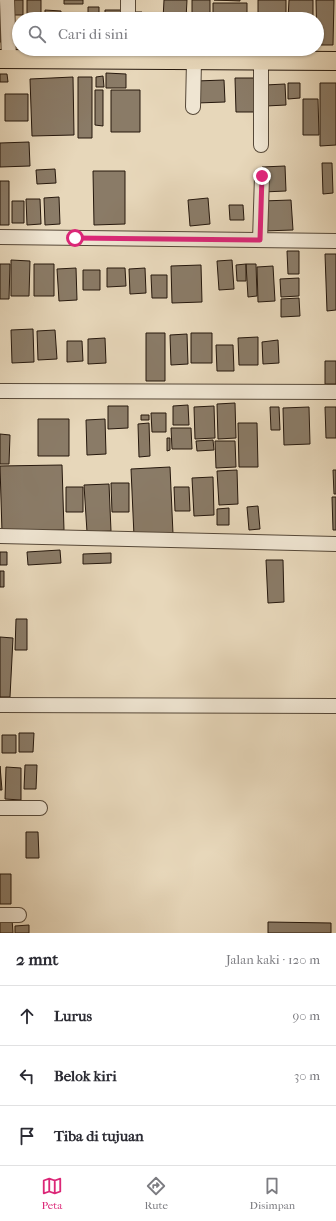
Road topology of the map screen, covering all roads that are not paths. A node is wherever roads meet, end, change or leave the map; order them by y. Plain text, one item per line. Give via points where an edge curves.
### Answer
1 (7, 0) edge
2 (128, 0) edge
3 (128, 12) edge
4 (97, 56) edge
5 (139, 56) edge
6 (4, 59) edge
7 (194, 61) junction
8 (261, 61) junction
9 (336, 61) edge
10 (193, 107) dead end
11 (261, 145) dead end
12 (262, 176) dead end
13 (0, 237) edge
14 (260, 240) junction
15 (336, 241) edge
16 (0, 391) edge
17 (336, 392) edge
18 (0, 536) edge
19 (336, 544) edge
20 (0, 705) edge
21 (336, 706) edge
22 (0, 808) edge
23 (40, 808) dead end
24 (0, 915) edge
25 (19, 915) dead end

1 - 6 street
2 - 3 street
4 - 6 main road
5 - 7 main road
7 - 8 main road
7 - 10 street
8 - 9 main road
8 - 11 street
12 - 14 street
13 - 14 street
14 - 15 street
16 - 17 street
18 - 19 street
20 - 21 street
22 - 23 street
24 - 25 street

